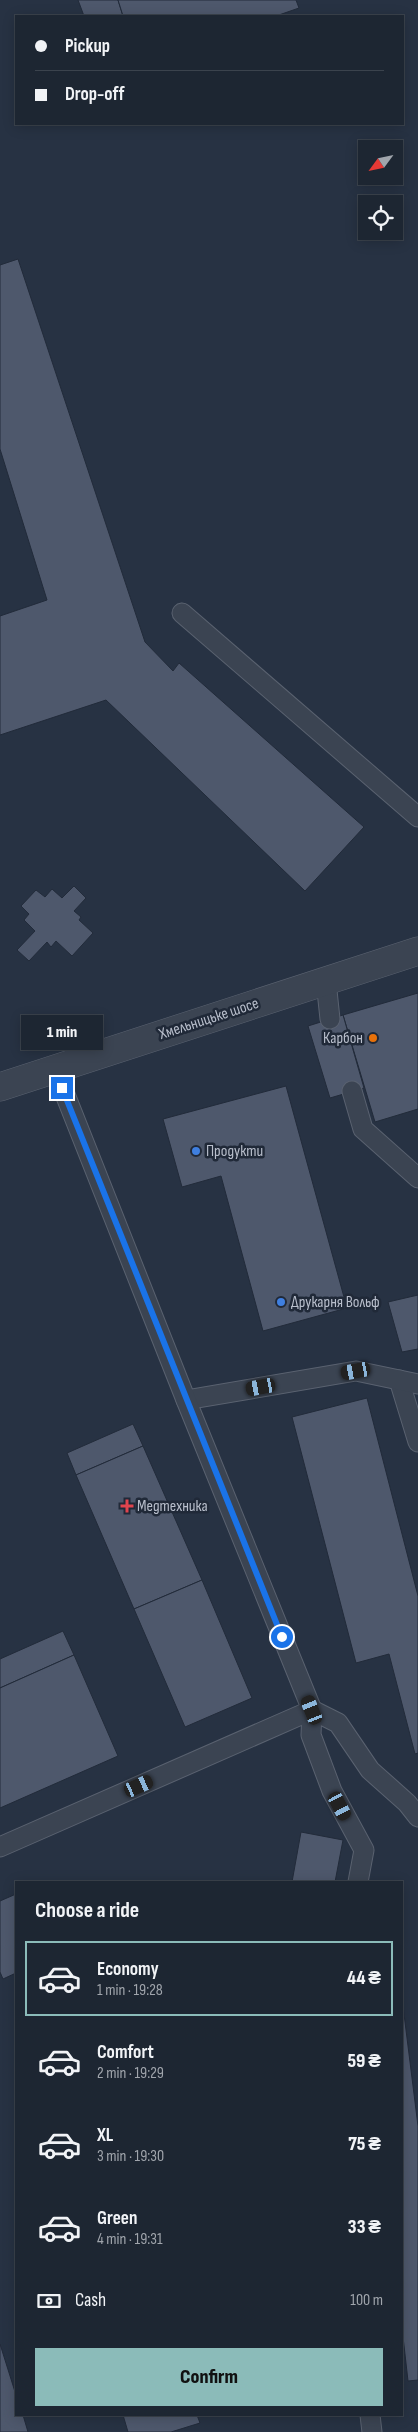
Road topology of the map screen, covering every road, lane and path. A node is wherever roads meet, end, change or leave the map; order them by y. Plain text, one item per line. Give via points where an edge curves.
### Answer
1 (182, 613) dead end
2 (418, 817) edge
3 (418, 951) edge
4 (326, 981) junction
5 (330, 1019) dead end
6 (55, 1069) junction
7 (0, 1087) edge
8 (352, 1091) dead end
9 (418, 1178) edge
10 (399, 1380) junction
11 (418, 1384) edge
12 (186, 1400) junction
13 (418, 1442) edge
14 (312, 1710) junction
15 (418, 1817) edge
16 (0, 1847) edge
17 (358, 1881) edge
18 (370, 2416) edge
19 (372, 2432) edge

1 - 2 lane
3 - 4 street, Хмельницьке шосе
4 - 5 lane
4 - 6 street, Хмельницьке шосе
6 - 7 street, Хмельницьке шосе
6 - 12 lane
8 - 9 lane via 363,1129
10 - 11 lane
10 - 12 lane via 356,1371
10 - 13 lane
12 - 14 lane
14 - 15 lane via 338,1723 370,1770
14 - 16 lane
14 - 17 lane via 311,1735 332,1791 364,1850
18 - 19 lane

